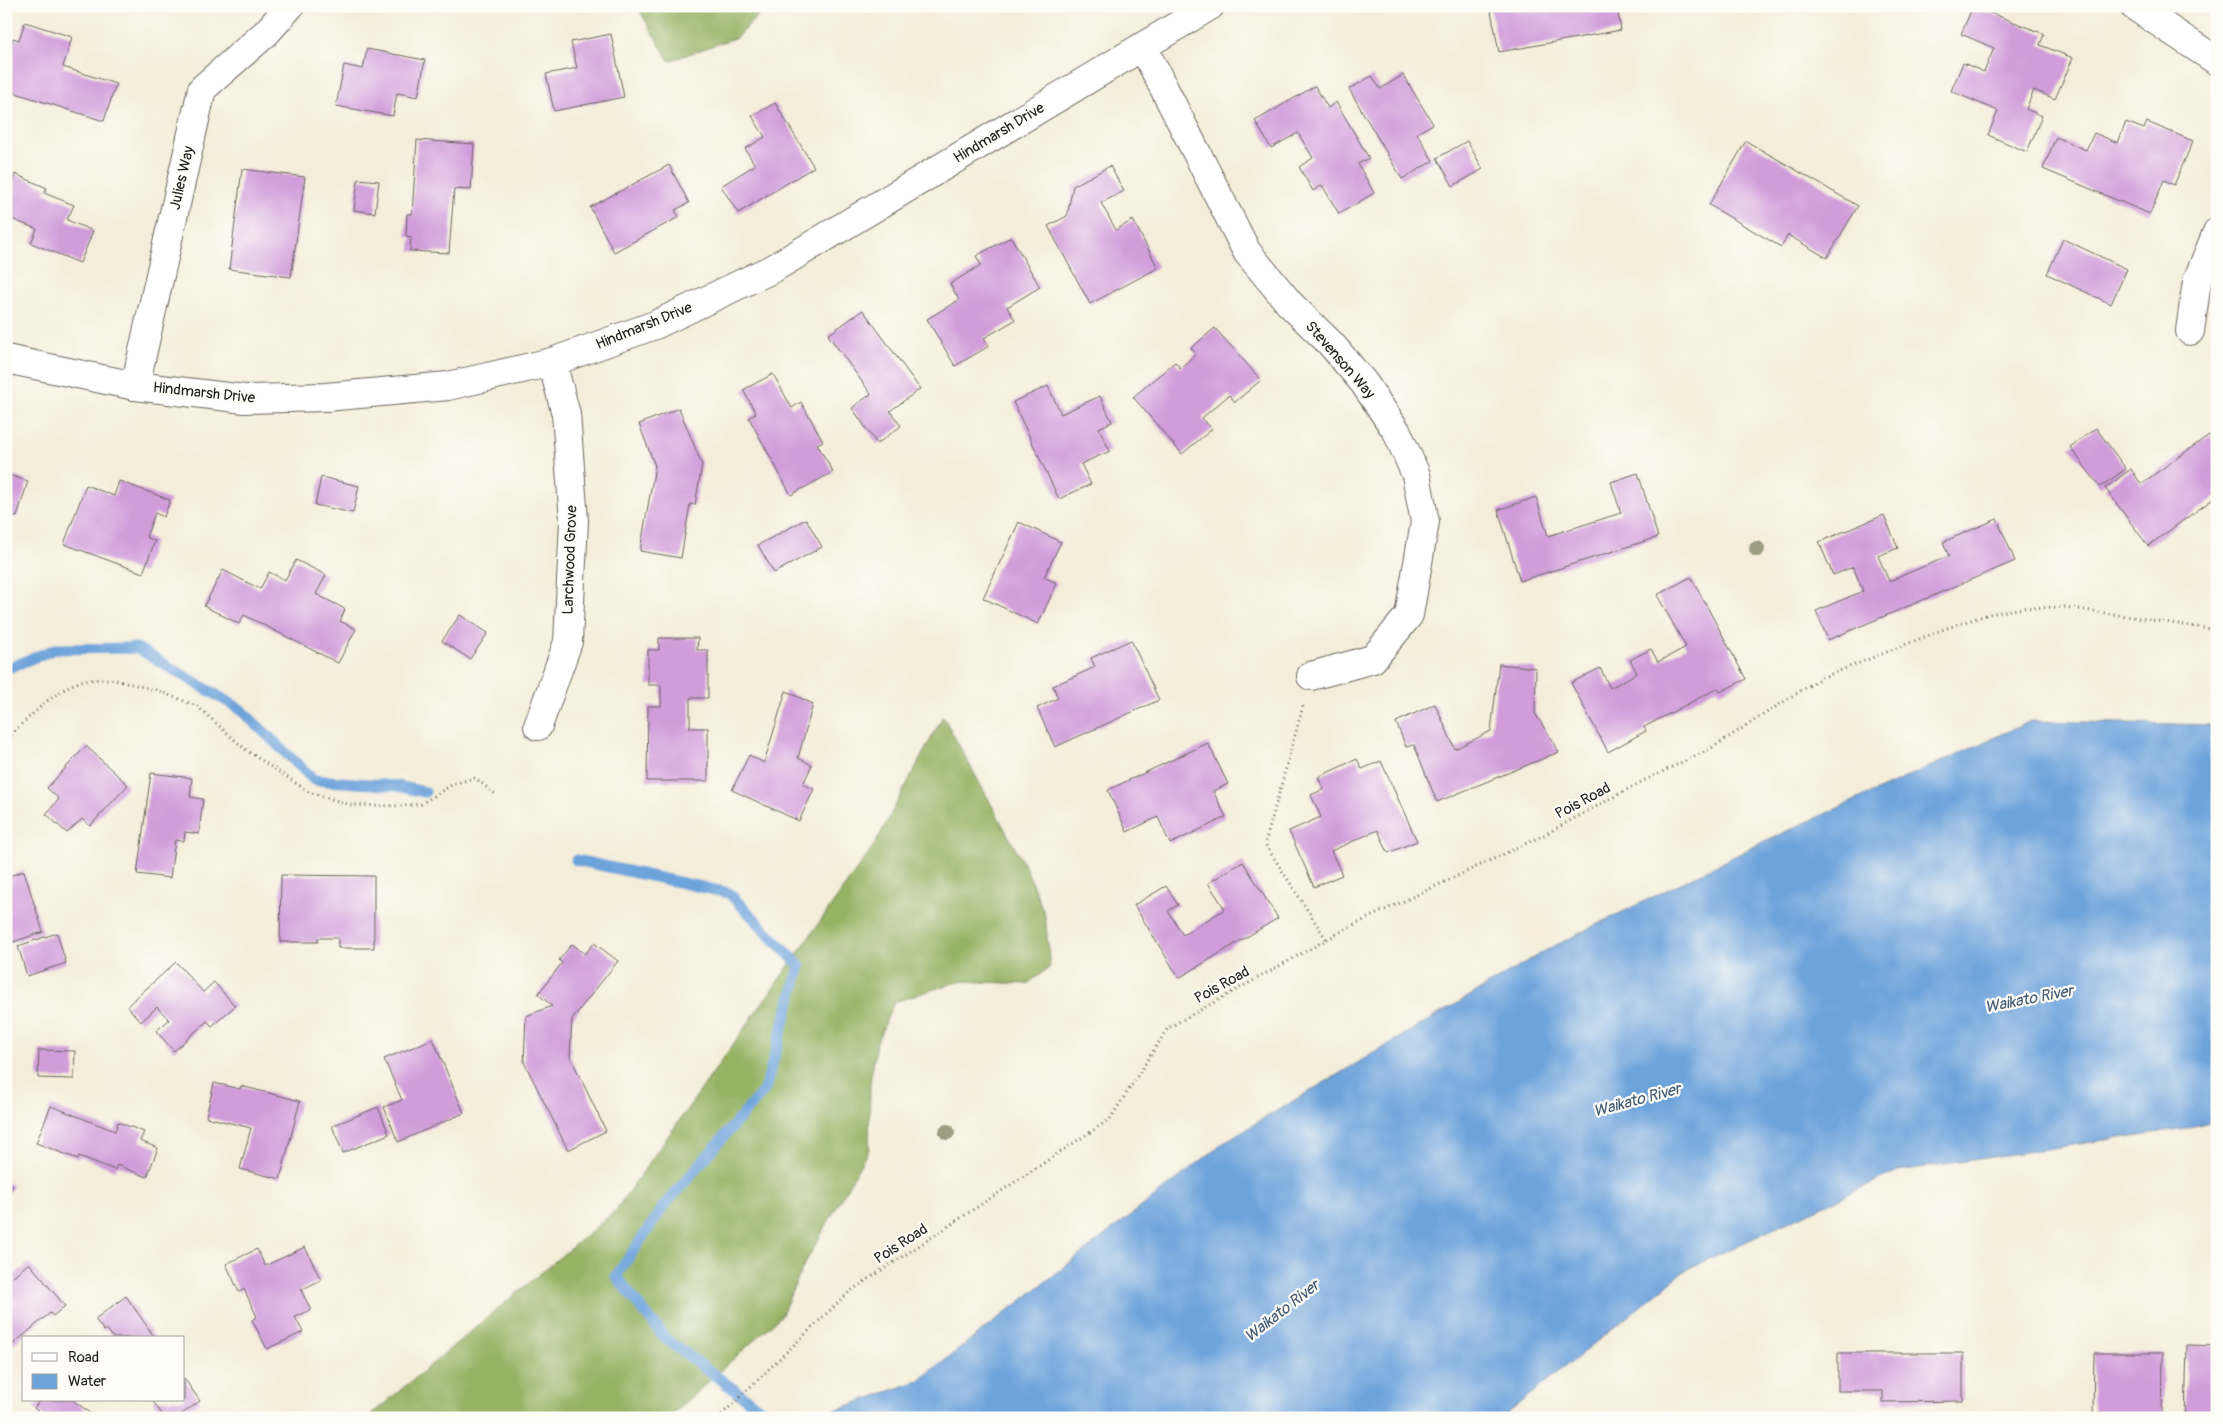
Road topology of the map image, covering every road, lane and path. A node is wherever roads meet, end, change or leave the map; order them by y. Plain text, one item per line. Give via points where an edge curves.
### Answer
1 (290, 6) edge
2 (1210, 6) edge
3 (2134, 6) edge
4 (1143, 47) junction
5 (2217, 61) edge
6 (2217, 232) edge
7 (2190, 330) dead end
8 (6, 359) edge
9 (552, 362) junction
10 (135, 386) junction
11 (2217, 630) edge
12 (1311, 676) joint
13 (538, 726) dead end
14 (6, 744) edge
15 (495, 794) dead end
16 (1326, 939) junction
17 (718, 1418) edge

1 - 10 street, Julies Way via 266,33 202,90
2 - 4 street, Hindmarsh Drive
3 - 5 street
4 - 9 street, Hindmarsh Drive via 774,268 655,325
4 - 12 street, Stevenson Way via 1247,252 1290,304 1364,382 1397,432 1416,475 1425,522 1409,615 1374,659
6 - 7 street via 2197,282
8 - 10 street, Hindmarsh Drive
9 - 10 street, Hindmarsh Drive via 448,386 326,398 245,399
9 - 13 street, Larchwood Grove via 566,414 574,521 568,642
11 - 16 path, Pois Road via 2065,607 2023,608 1989,614 1947,628 1819,679 1710,749 1542,836
12 - 16 path via 1265,844
14 - 15 path via 16,729 69,686 84,680 111,679 156,690 197,706 246,750 309,792 351,805 421,804 453,784 475,778
16 - 17 path, Pois Road via 1168,1028 1110,1119 849,1292

